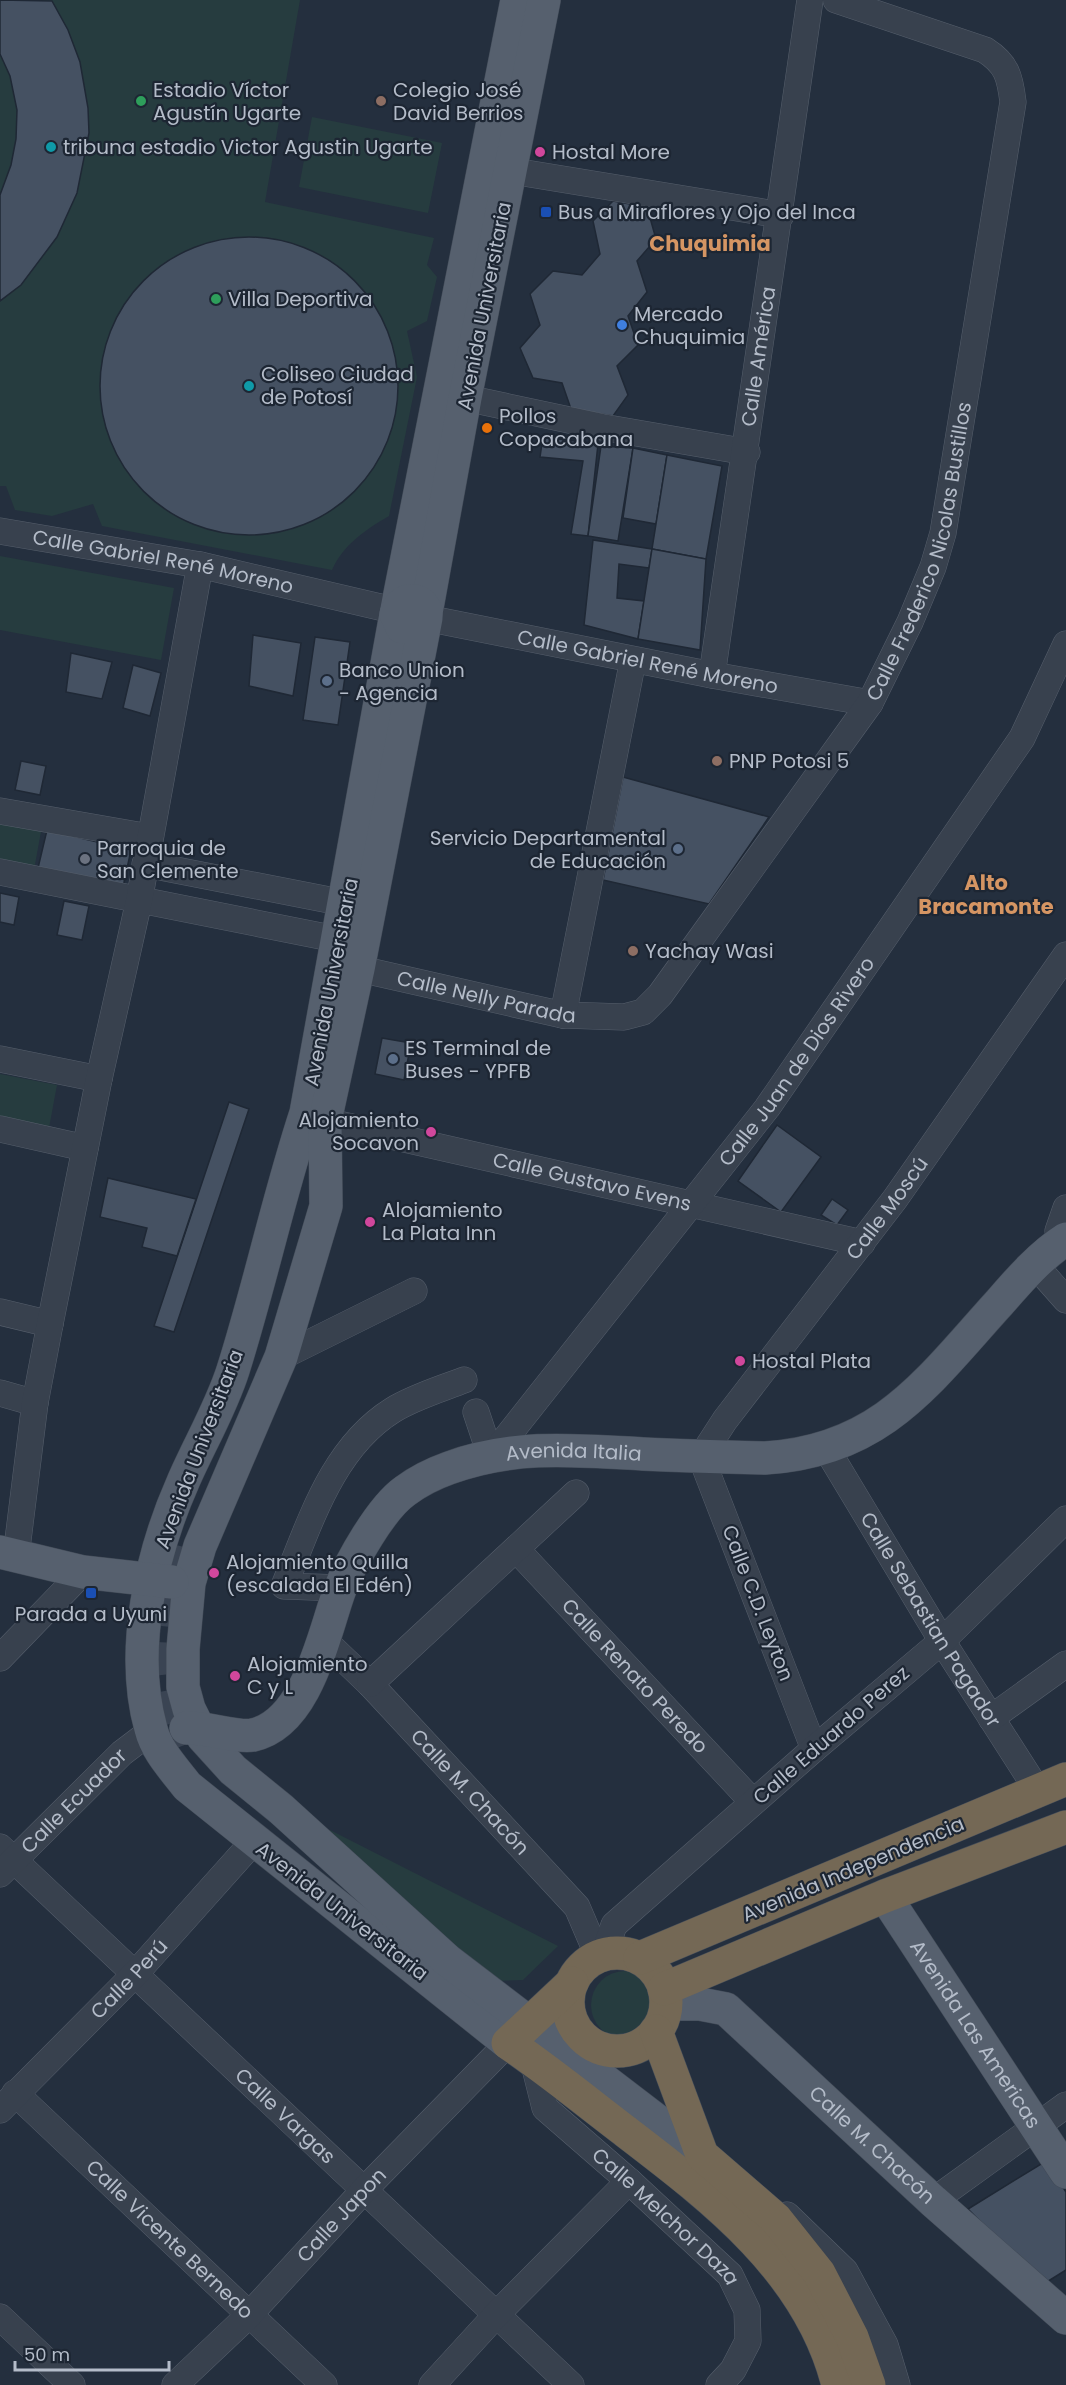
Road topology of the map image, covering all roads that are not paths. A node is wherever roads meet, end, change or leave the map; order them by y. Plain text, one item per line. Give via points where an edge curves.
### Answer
1 (517, 0) edge
2 (544, 0) edge
3 (810, 0) edge
4 (836, 0) edge
5 (499, 169) junction
6 (781, 215) junction
7 (453, 395) junction
8 (747, 452) junction
9 (0, 531) edge
10 (200, 565) junction
11 (411, 615) junction
12 (1066, 644) edge
13 (633, 660) junction
14 (712, 675) junction
15 (870, 703) junction
16 (0, 811) edge
17 (149, 837) junction
18 (145, 864) junction
19 (0, 872) edge
20 (139, 901) junction
21 (358, 906) junction
22 (348, 954) junction
23 (1066, 955) edge
24 (642, 1012) joint
25 (563, 1015) junction
26 (0, 1059) edge
27 (99, 1079) junction
28 (316, 1117) junction
29 (0, 1130) edge
30 (85, 1148) junction
31 (691, 1203) junction
32 (1066, 1208) edge
33 (1063, 1241) edge
34 (862, 1243) junction
35 (1026, 1273) junction
36 (414, 1291) dead end
37 (1066, 1300) edge
38 (0, 1312) edge
39 (50, 1324) junction
40 (281, 1357) junction
41 (464, 1380) dead end
42 (0, 1393) edge
43 (35, 1403) junction
44 (476, 1412) dead end
45 (826, 1448) junction
46 (491, 1457) junction
47 (701, 1457) junction
48 (576, 1493) dead end
49 (1066, 1519) edge
50 (180, 1546) tunnel mouth
51 (516, 1549) junction
52 (8, 1554) edge
53 (83, 1572) junction
54 (150, 1580) junction
55 (189, 1583) junction
56 (341, 1588) junction
57 (942, 1641) junction
58 (326, 1642) junction
59 (0, 1658) edge
60 (1066, 1664) edge
61 (370, 1684) junction
62 (991, 1718) junction
63 (151, 1731) junction
64 (252, 1735) junction
65 (190, 1736) junction
66 (814, 1749) junction
67 (233, 1770) junction
68 (1052, 1785) edge
69 (753, 1802) junction
70 (1066, 1827) edge
71 (253, 1842) junction
72 (4, 1860) edge
73 (333, 1881) junction
74 (885, 1896) junction
75 (601, 1955) junction
76 (404, 1958) junction
77 (640, 1958) junction
78 (447, 1960) junction
79 (136, 1973) junction
80 (572, 1983) junction
81 (662, 2008) junction
82 (532, 2043) junction
83 (603, 2049) junction
84 (8, 2102) edge
85 (1066, 2105) edge
86 (1035, 2125) junction
87 (702, 2155) junction
88 (1066, 2172) edge
89 (629, 2181) junction
90 (365, 2189) junction
91 (741, 2189) junction
92 (933, 2201) junction
93 (497, 2314) junction
94 (249, 2315) junction
95 (1066, 2318) edge
96 (3, 2326) edge
97 (72, 2385) edge
98 (175, 2385) edge
99 (324, 2385) edge
100 (432, 2385) edge
101 (571, 2385) edge
102 (719, 2385) edge
103 (838, 2385) edge
104 (869, 2385) edge
105 (897, 2385) edge

1 - 5 main road, Avenida Universitaria
2 - 5 main road, Avenida Universitaria
3 - 6 street, Calle América
4 - 15 street, Calle Frederico Nicolas Bustillos via 968,43 1000,59 1010,74 1013,102 943,533 914,613
5 - 6 street
5 - 7 main road, Avenida Universitaria
6 - 8 street, Calle América
7 - 8 street via 602,427
7 - 11 main road, Avenida Universitaria
8 - 14 street, Calle América
9 - 10 street, Calle Gabriel René Moreno
10 - 11 street, Calle Gabriel René Moreno
10 - 17 street
11 - 13 street, Calle Gabriel René Moreno
11 - 21 main road, Avenida Universitaria
12 - 31 street, Calle Juan de Dios Rivero via 1022,738 767,1108
13 - 14 street, Calle Gabriel René Moreno
13 - 25 street
14 - 15 street, Calle Gabriel René Moreno
15 - 24 street, Calle Frederico Nicolas Bustillos via 660,995
16 - 17 street
17 - 18 street
18 - 20 street
18 - 21 street
19 - 20 street, Calle Nelly Parada
20 - 22 street, Calle Nelly Parada
20 - 27 street
21 - 22 main road, Avenida Universitaria
22 - 25 street, Calle Nelly Parada
22 - 28 main road, Avenida Universitaria
23 - 34 street, Calle Moscú
24 - 25 street, Calle Nelly Parada via 624,1017
26 - 27 street
27 - 30 street
28 - 31 street, Calle Gustavo Evens
28 - 40 main road, Avenida Universitaria via 326,1206
28 - 50 main road via 303,1187 256,1368
28 - 54 main road, Avenida Universitaria via 283,1183 232,1372 181,1485
29 - 30 street
30 - 39 street
31 - 34 street, Calle Gustavo Evens
31 - 46 street, Calle Juan de Dios Rivero
32 - 33 street via 1058,1231
33 - 35 main road, Avenida Italia
34 - 47 street, Calle Moscú via 725,1420
35 - 37 street
35 - 45 main road, Avenida Italia via 895,1413 866,1432
36 - 40 street
38 - 39 street
39 - 43 street
40 - 55 main road, Avenida Universitaria via 200,1546
41 - 56 street via 393,1410 361,1437 339,1464 284,1586
42 - 43 street
43 - 52 street
44 - 46 street
45 - 47 main road, Avenida Italia via 791,1456
45 - 57 street, Calle Sebastian Pagador
46 - 47 main road, Avenida Italia via 543,1448
46 - 56 main road, Avenida Italia via 448,1468 404,1491 370,1530
47 - 66 street, Calle C.D. Leyton
48 - 51 street
49 - 57 street, Calle Eduardo Perez
51 - 61 street
51 - 69 street, Calle Renato Peredo
52 - 53 main road
53 - 54 main road
53 - 59 street
54 - 55 main road
54 - 63 main road, Avenida Universitaria via 141,1668
55 - 65 main road, Avenida Universitaria via 183,1687
56 - 58 main road, Avenida Italia
57 - 62 street, Calle Sebastian Pagador
57 - 66 street, Calle Eduardo Perez
58 - 61 street, Calle M. Chacón
58 - 64 main road, Avenida Italia via 296,1702 275,1724
60 - 62 street
61 - 75 street, Calle M. Chacón via 578,1907
62 - 68 street, Calle Sebastian Pagador
63 - 65 main road
63 - 71 main road, Avenida Universitaria via 187,1786
63 - 72 street, Calle Ecuador
64 - 65 main road
64 - 67 main road via 235,1754
65 - 67 main road, Avenida Universitaria via 203,1737
65 - 73 main road
66 - 69 street, Calle Eduardo Perez
67 - 78 main road, Avenida Universitaria
68 - 77 highway, Avenida Independencia
69 - 75 street, Calle Eduardo Perez via 614,1925
70 - 74 highway, Avenida Independencia
71 - 76 main road, Avenida Universitaria
71 - 79 street, Calle Perú
72 - 79 street, Calle Vargas
73 - 76 main road
73 - 78 main road
74 - 81 highway, Avenida Independencia
74 - 86 main road, Avenida Las Americas
75 - 77 highway
75 - 80 highway via 585,1964
76 - 82 main road, Avenida Universitaria
77 - 81 highway via 655,1972
78 - 82 main road, Avenida Universitaria
79 - 84 street, Calle Perú
79 - 90 street, Calle Vargas
80 - 82 highway
80 - 83 highway via 568,2006 572,2020 579,2033
81 - 83 highway via 646,2042 633,2049
81 - 87 highway
81 - 92 main road, Calle M. Chacón via 700,2004 726,2009
82 - 83 main road
82 - 87 main road, Avenida Universitaria
82 - 89 street, Calle Melchor Daza via 544,2108
82 - 90 street, Calle Japon
82 - 103 highway, Avenida Universitaria via 684,2176 772,2260 804,2302 831,2356
84 - 94 street, Calle Vicente Bernedo
85 - 86 street
86 - 88 main road, Avenida Las Americas
86 - 92 street
87 - 91 highway, Avenida Universitaria
89 - 93 street
89 - 102 street, Calle Melchor Daza via 730,2275 747,2310 748,2341 733,2370
90 - 93 street, Calle Vargas
90 - 94 street, Calle Japon
91 - 104 highway, Avenida Universitaria via 776,2219 819,2273 852,2337
91 - 105 street via 791,2217 845,2271 885,2345
92 - 95 main road, Calle M. Chacón
93 - 100 street
93 - 101 street, Calle Vargas
94 - 98 street, Calle Japon
94 - 99 street, Calle Vicente Bernedo
96 - 97 street

